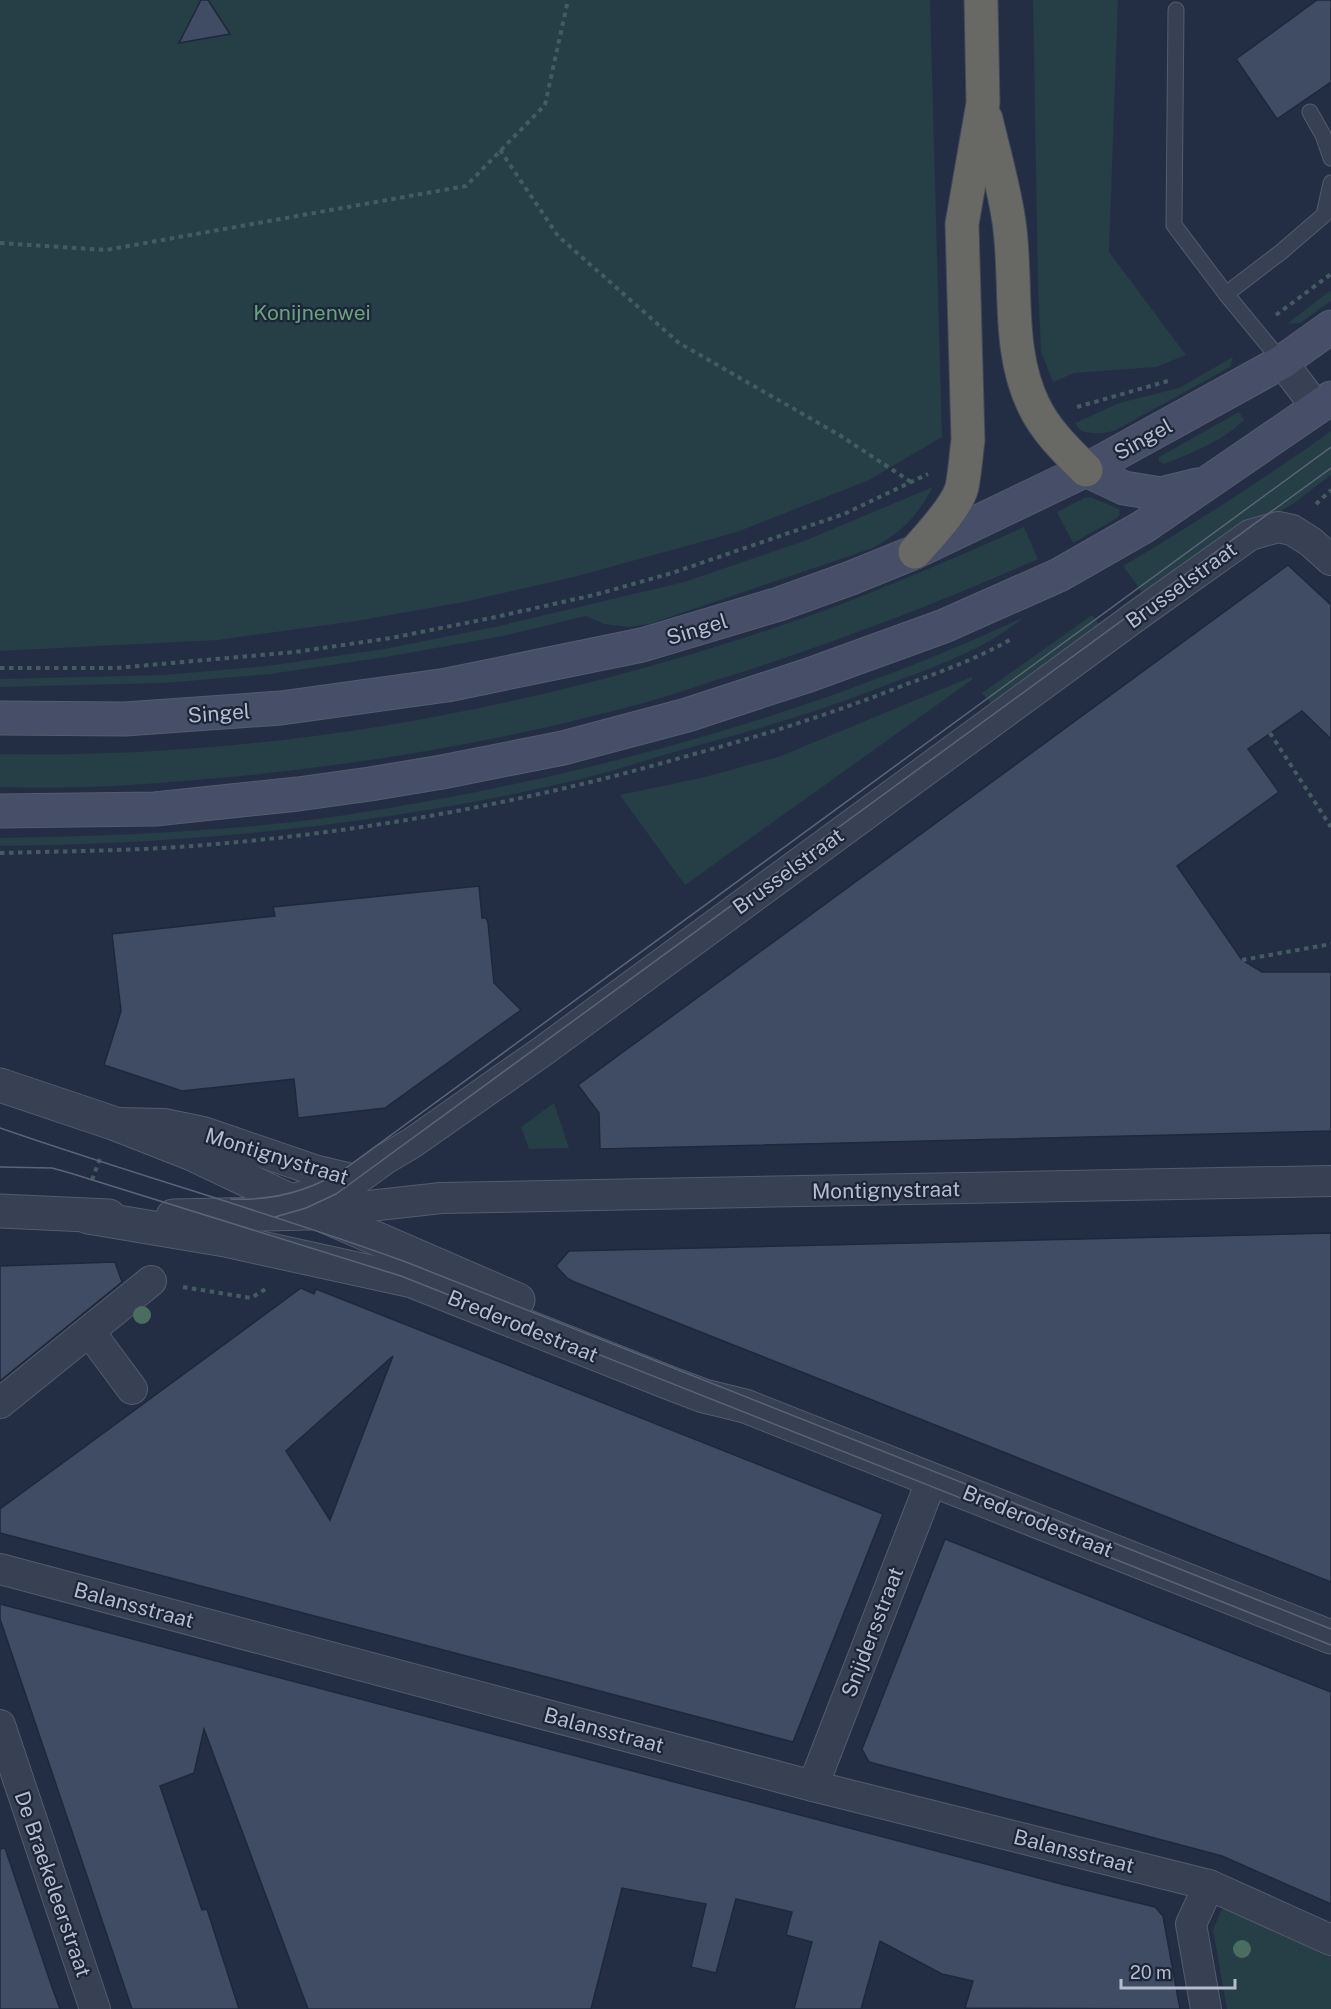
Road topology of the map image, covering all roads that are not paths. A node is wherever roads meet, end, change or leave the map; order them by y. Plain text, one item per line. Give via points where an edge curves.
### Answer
1 (981, 0) edge
2 (1176, 10) dead end
3 (983, 103) junction
4 (1310, 112) dead end
5 (1331, 158) edge
6 (1331, 183) edge
7 (1226, 294) junction
8 (1331, 327) edge
9 (1282, 362) junction
10 (1324, 403) edge
11 (1086, 470) junction
12 (1208, 483) junction
13 (915, 552) junction
14 (1331, 560) edge
15 (0, 718) edge
16 (0, 811) edge
17 (0, 1085) edge
18 (113, 1123) junction
19 (356, 1180) junction
20 (1331, 1181) edge
21 (441, 1198) junction
22 (303, 1207) junction
23 (0, 1211) edge
24 (88, 1216) junction
25 (299, 1255) joint
26 (151, 1281) road end
27 (90, 1331) junction
28 (132, 1389) dead end
29 (0, 1403) edge
30 (745, 1406) junction
31 (932, 1479) junction
32 (0, 1569) edge
33 (1331, 1637) edge
34 (0, 1725) edge
35 (813, 1786) junction
36 (1209, 1885) junction
37 (1331, 1940) edge
38 (95, 2009) edge
39 (1206, 2009) edge

1 - 3 highway
2 - 7 lane via 1174,225
3 - 11 highway via 1009,222 1018,358 1033,405 1043,422
3 - 13 highway via 962,224 968,440 961,489 944,519
4 - 5 lane
6 - 7 lane via 1324,215
7 - 9 lane
8 - 9 main road, Singel
9 - 10 street
9 - 11 main road, Singel
10 - 12 main road
11 - 12 main road via 1124,488 1161,494
11 - 13 main road, Singel
12 - 16 main road via 1143,527 1059,575 944,626 687,715 575,745 442,772 298,794 155,809
13 - 15 main road, Singel via 779,604 642,645 447,685 281,708 125,719
14 - 19 street, Brusselstraat via 1292,530 1278,527 1250,535 543,1051
17 - 18 street, Montignystraat
18 - 19 street, Montignystraat via 164,1124 193,1130
18 - 22 street, Montignystraat via 192,1154
19 - 21 street, Montignystraat
19 - 22 street, Brusselstraat
20 - 21 street, Montignystraat
21 - 22 street, Montignystraat
22 - 24 street, Montignystraat via 234,1215
22 - 30 street, Brederodestraat via 708,1382
23 - 24 street, Montignystraat
24 - 25 street, Montignystraat
25 - 30 street, Brederodestraat via 412,1281 672,1384
26 - 27 street
27 - 28 street
27 - 29 street
30 - 31 street, Brederodestraat
31 - 33 street, Brederodestraat
31 - 35 street, Snijdersstraat
32 - 35 street, Balansstraat
34 - 38 street, De Braekeleerstraat
35 - 36 street, Balansstraat
36 - 37 street, Balansstraat
36 - 39 street via 1191,1924

